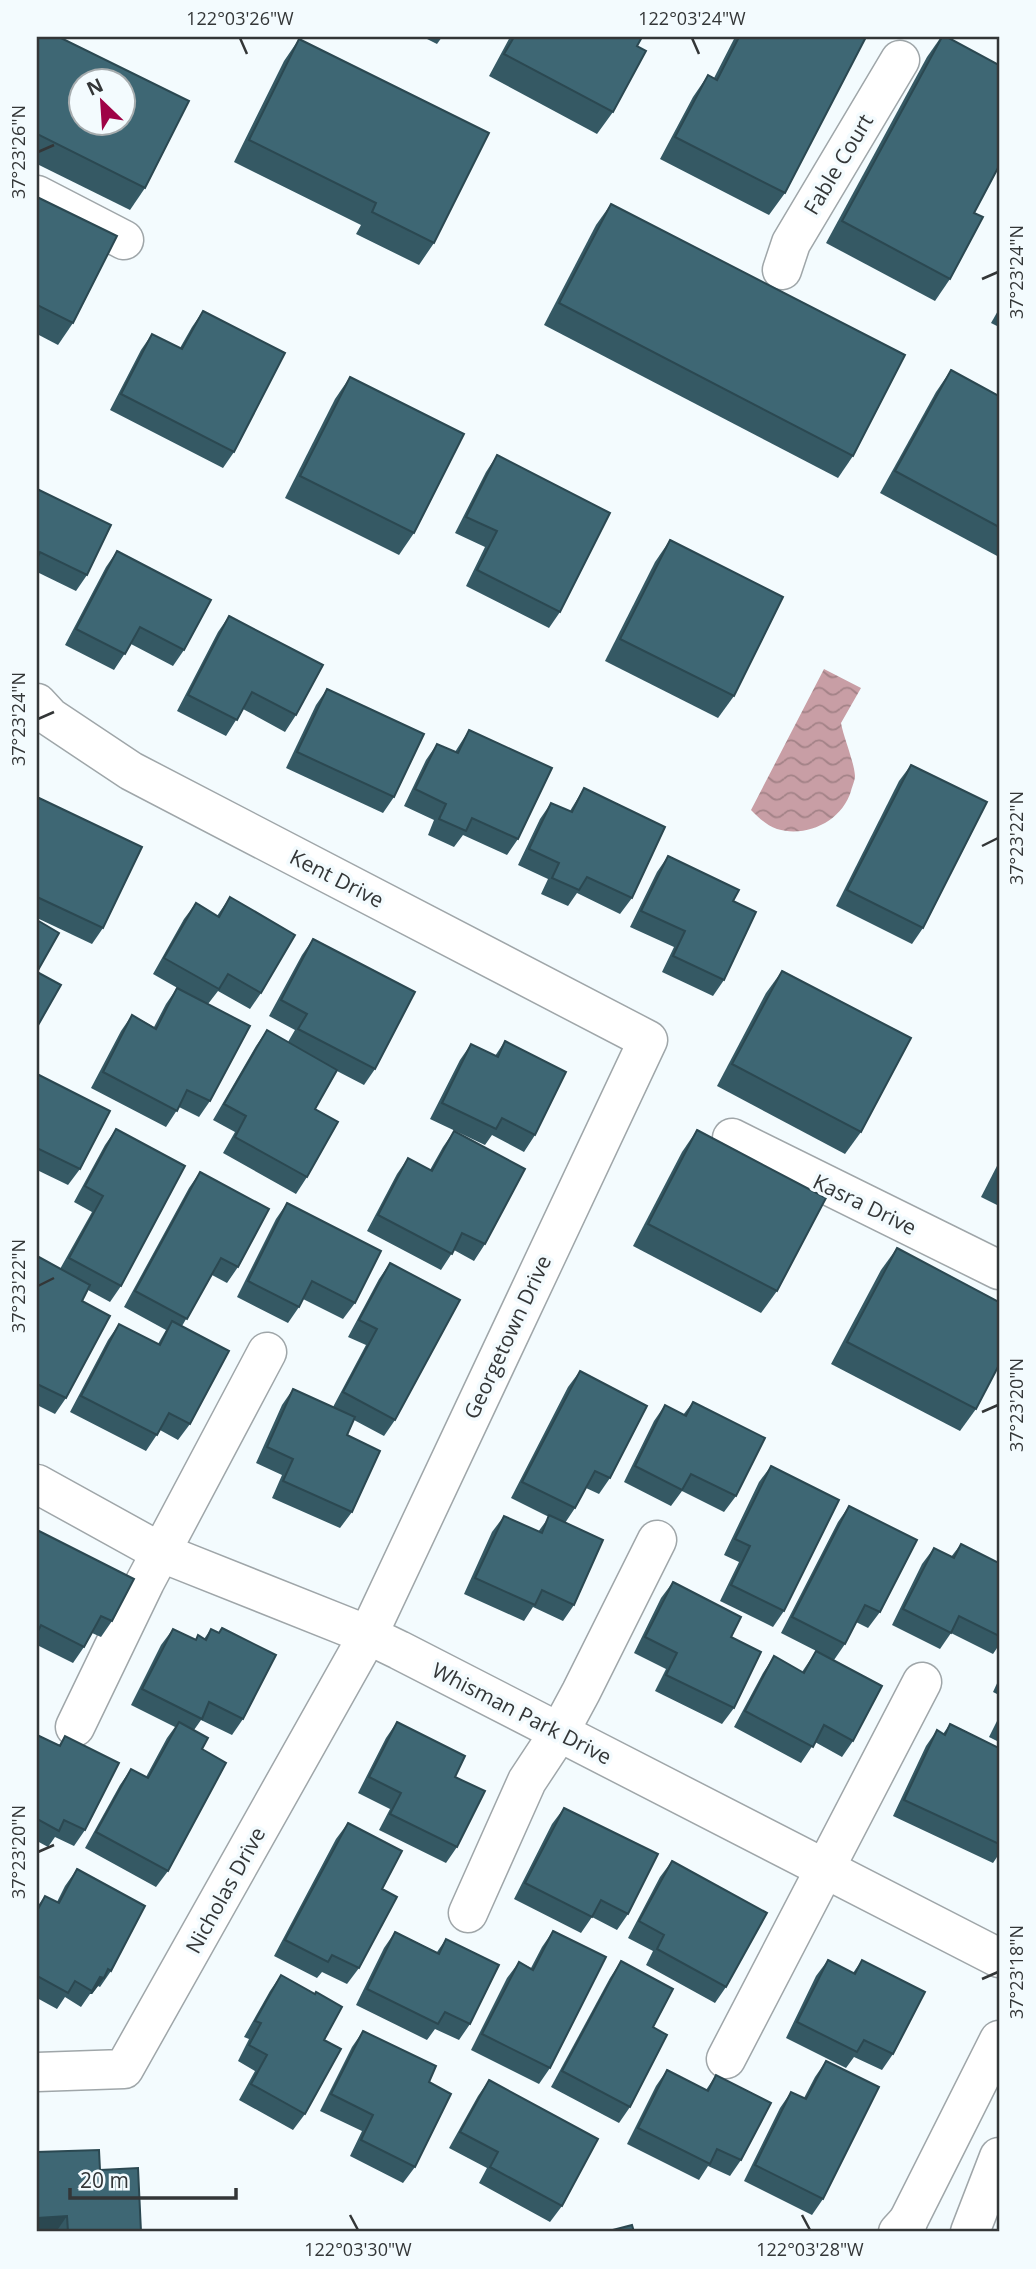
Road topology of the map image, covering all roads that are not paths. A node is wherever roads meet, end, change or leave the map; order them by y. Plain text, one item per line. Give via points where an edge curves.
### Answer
1 (900, 60) dead end
2 (37, 195) edge
3 (124, 240) dead end
4 (782, 270) dead end
5 (37, 702) edge
6 (648, 1040) joint
7 (732, 1138) dead end
8 (999, 1270) edge
9 (267, 1352) dead end
10 (37, 1484) edge
11 (657, 1540) dead end
12 (162, 1553) junction
13 (368, 1635) junction
14 (922, 1682) dead end
15 (75, 1727) dead end
16 (560, 1731) junction
17 (825, 1869) junction
18 (468, 1913) dead end
19 (999, 1958) edge
20 (999, 2040) edge
21 (726, 2059) dead end
22 (37, 2072) edge
23 (999, 2157) edge
24 (903, 2229) edge
25 (970, 2232) edge

1 - 4 street, Fable Court via 791,243
2 - 3 street
5 - 6 street, Kent Drive via 50,718 131,771
6 - 13 street, Georgetown Drive
7 - 8 street, Kasra Drive
9 - 12 street
10 - 12 street, Whisman Park Drive
11 - 16 street
12 - 13 street, Whisman Park Drive
12 - 15 street
13 - 16 street, Whisman Park Drive
13 - 22 street, Nicholas Drive via 124,2069
14 - 17 street
16 - 17 street, Whisman Park Drive
16 - 18 street via 527,1781
17 - 19 street, Whisman Park Drive
17 - 21 street
20 - 24 street
23 - 25 street

